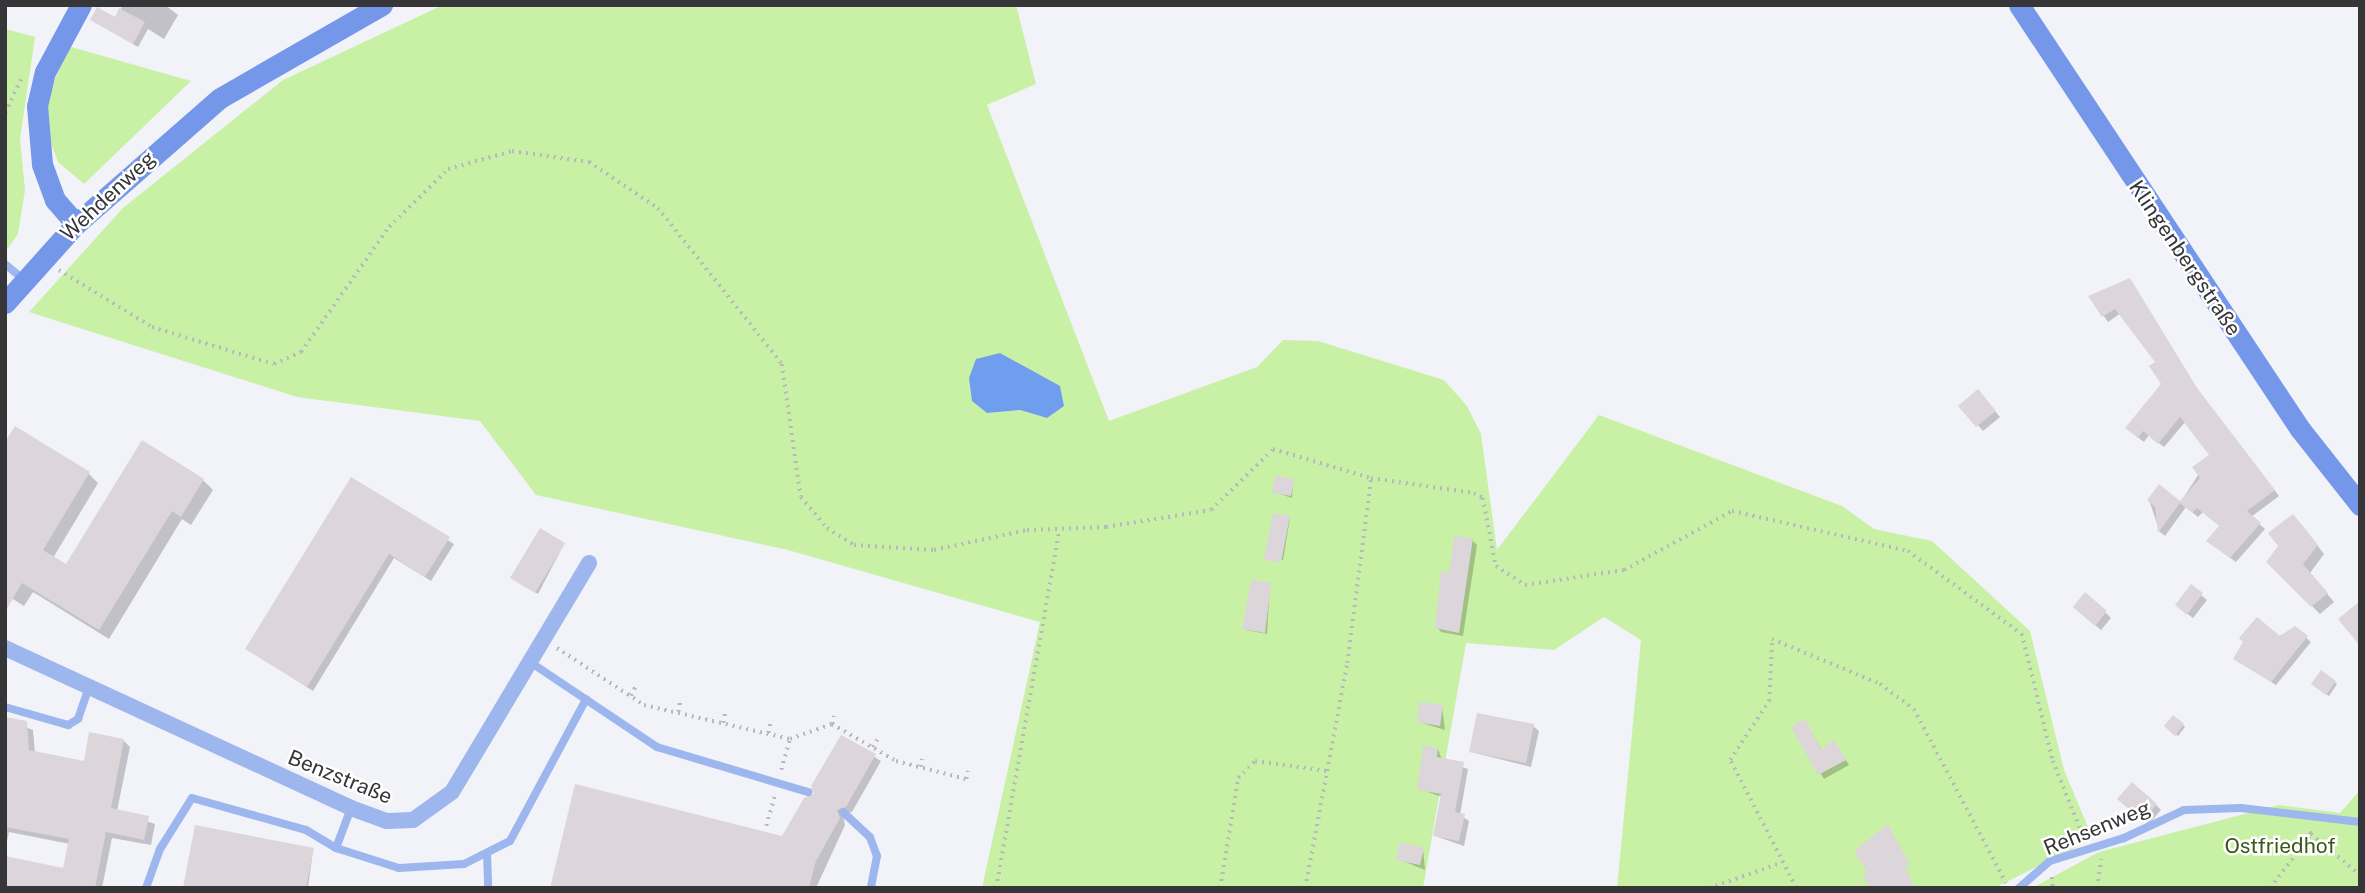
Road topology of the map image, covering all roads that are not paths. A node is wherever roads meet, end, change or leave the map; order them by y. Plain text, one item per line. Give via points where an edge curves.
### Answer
1 (81, 5) edge
2 (382, 5) edge
3 (2019, 5) edge
4 (76, 224) junction
5 (5, 264) edge
6 (24, 279) junction
7 (5, 303) edge
8 (2360, 505) edge
9 (589, 563) dead end
10 (5, 648) edge
11 (530, 662) junction
12 (89, 687) junction
13 (586, 699) junction
14 (5, 707) edge
15 (808, 792) dead end
16 (351, 808) junction
17 (843, 812) dead end
18 (2360, 822) edge
19 (336, 848) junction
20 (487, 853) junction
21 (146, 888) edge
22 (488, 888) edge
23 (871, 888) edge
24 (2019, 888) edge

1 - 4 street via 45,72 37,106 42,164 55,200
2 - 4 street, Wehdenweg via 220,98
3 - 8 street, Klingenbergstraße via 2300,429
4 - 6 street, Wehdenweg
5 - 6 lane
6 - 7 street, Wehdenweg
9 - 11 street, Benzstraße
10 - 12 street, Benzstraße
11 - 13 lane
11 - 16 street, Benzstraße via 435,810 413,820 386,821
12 - 14 lane via 78,719 68,725
12 - 16 street, Benzstraße
13 - 15 lane via 657,747
13 - 20 lane via 510,842
16 - 19 lane
17 - 23 lane via 870,837 877,856
18 - 24 lane, Rehsenweg via 2308,814 2185,810 2124,838 2050,861
19 - 20 lane via 399,868 464,864
19 - 21 lane via 306,830 192,798 160,849
20 - 22 lane

